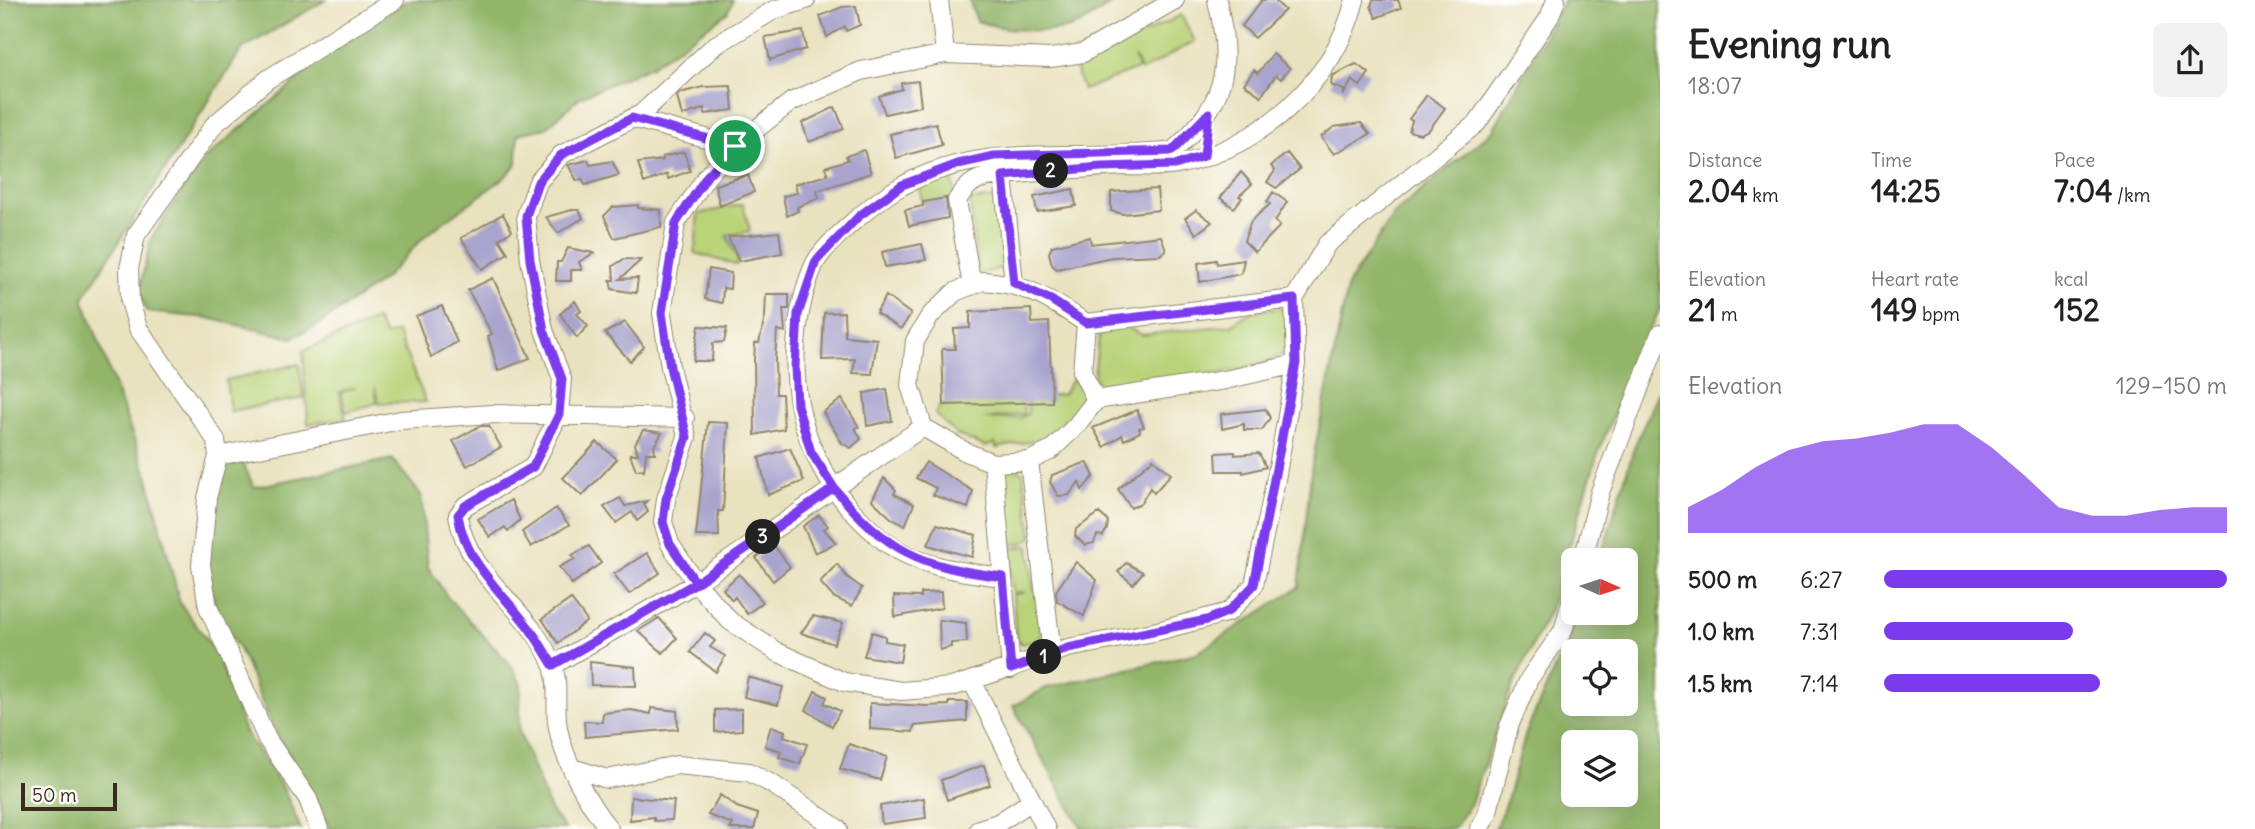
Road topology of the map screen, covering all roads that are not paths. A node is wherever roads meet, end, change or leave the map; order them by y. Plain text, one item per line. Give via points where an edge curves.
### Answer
1 (395, 0) edge
2 (806, 0) edge
3 (939, 0) edge
4 (1175, 0) edge
5 (1217, 0) edge
6 (1355, 0) edge
7 (1556, 0) edge
8 (945, 54) junction
9 (1209, 113) junction
10 (632, 118) junction
11 (735, 146) junction
12 (1204, 156) junction
13 (1003, 176) junction
14 (1014, 283) junction
15 (972, 286) junction
16 (1294, 299) junction
17 (1086, 323) junction
18 (1660, 334) edge
19 (1296, 363) junction
20 (1096, 400) junction
21 (559, 414) junction
22 (685, 418) junction
23 (923, 427) junction
24 (218, 456) junction
25 (1029, 461) junction
26 (993, 463) junction
27 (834, 488) junction
28 (1586, 548) edge
29 (1003, 577) junction
30 (696, 583) junction
31 (1565, 625) edge
32 (1052, 654) junction
33 (553, 665) junction
34 (1011, 669) junction
35 (972, 681) junction
36 (573, 768) junction
37 (1032, 801) junction
38 (319, 829) edge
39 (609, 829) edge
40 (838, 829) edge
41 (979, 829) edge
42 (1046, 829) edge
43 (1479, 829) edge

1 - 24 street via 268,79 214,125 136,235 129,269 130,301 138,328 216,440
2 - 10 street via 774,9 714,46 642,114
3 - 8 street
4 - 8 street via 1083,53 1051,58
5 - 9 street via 1227,48 1225,74
6 - 12 street via 1320,75 1298,99 1262,129
7 - 16 street via 1549,18 1477,123 1327,244
8 - 11 street via 861,71 791,102
9 - 12 street
9 - 27 street via 1172,151 994,156 902,185 859,216 816,261 798,314 797,405 811,452
10 - 11 street
10 - 21 street via 561,155 538,182 526,216 544,330 562,379
11 - 22 street via 707,176 676,223 666,271 662,313 670,367
12 - 13 street via 1175,165
13 - 14 street
13 - 15 street via 979,179 957,200
14 - 15 street via 984,281
14 - 17 street
15 - 23 street via 955,292 930,316 915,341 910,385
16 - 17 street
16 - 19 street
17 - 20 street via 1082,372
18 - 28 street via 1600,492
19 - 20 street via 1225,380
19 - 32 street via 1254,585 1245,596 1229,611 1207,620
20 - 25 street via 1050,451
21 - 22 street
21 - 24 street via 401,420
21 - 33 street via 533,467 465,506 458,515 478,568 527,625
22 - 30 street via 687,437 663,522 670,544
23 - 26 street
23 - 27 street
24 - 38 street via 207,498 201,565 208,607 267,739 308,799
25 - 26 street
25 - 32 street
26 - 29 street
27 - 29 street via 880,538 916,558 953,571
27 - 30 street
29 - 34 street
30 - 33 street
30 - 35 street via 730,621 777,652 844,682 901,691
31 - 43 street via 1530,679 1509,726 1487,815
32 - 34 street
33 - 36 street via 558,729
34 - 35 street
35 - 37 street
36 - 39 street
36 - 40 street via 607,779 677,765 749,772
37 - 41 street via 998,823
37 - 42 street

